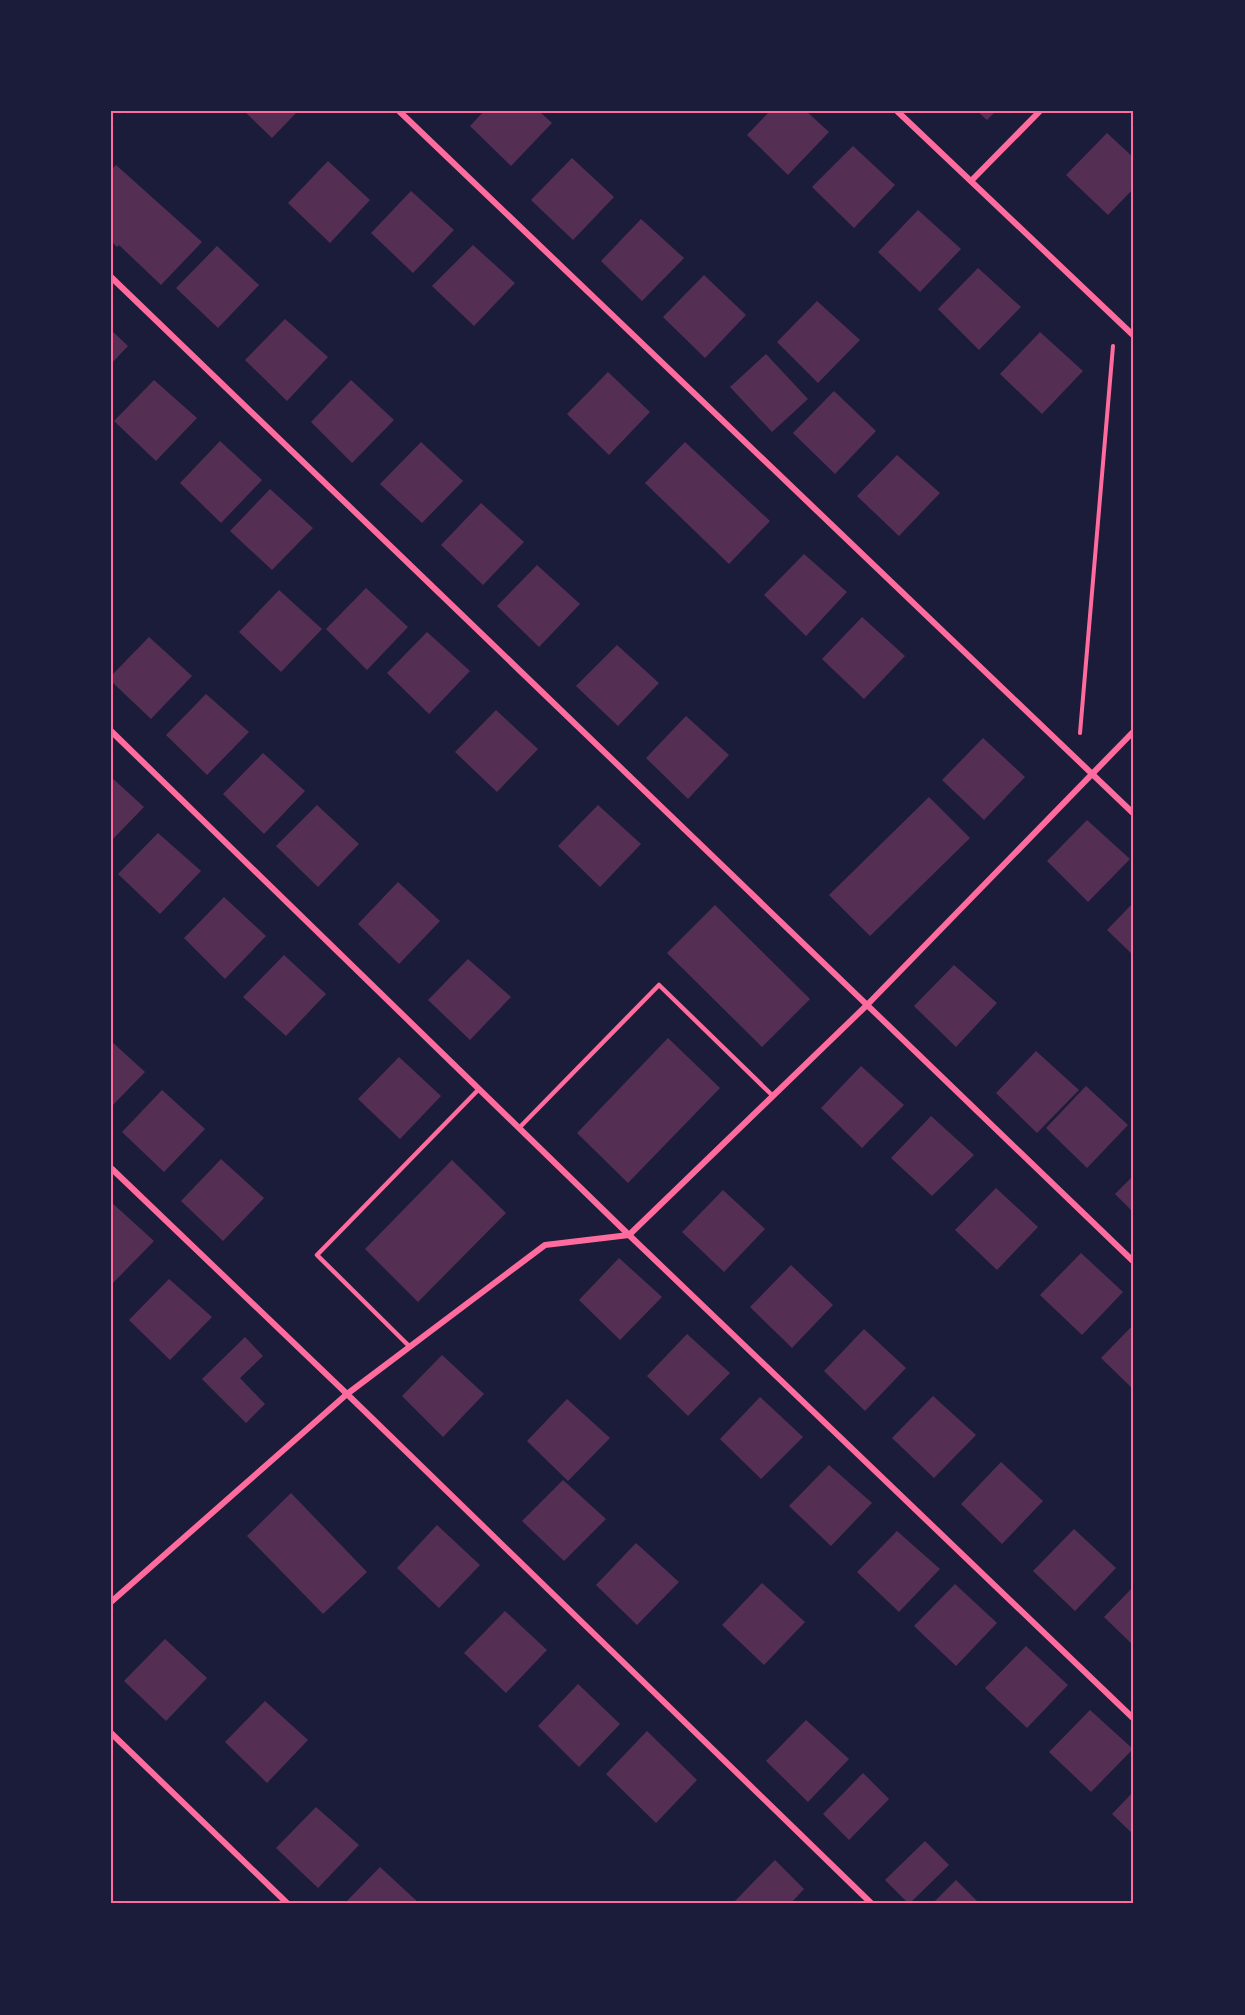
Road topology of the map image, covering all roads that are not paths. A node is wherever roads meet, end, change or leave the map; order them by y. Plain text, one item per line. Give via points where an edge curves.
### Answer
1 (399, 111) edge
2 (897, 111) edge
3 (1040, 111) edge
4 (972, 180) junction
5 (111, 277) edge
6 (1134, 336) edge
7 (111, 731) edge
8 (1134, 731) edge
9 (1092, 774) junction
10 (1134, 814) edge
11 (867, 1005) junction
12 (479, 1089) junction
13 (773, 1096) junction
14 (519, 1128) junction
15 (111, 1168) edge
16 (629, 1235) junction
17 (1134, 1262) edge
18 (410, 1347) junction
19 (348, 1394) junction
20 (111, 1602) edge
21 (1134, 1719) edge
22 (111, 1733) edge
23 (288, 1904) edge
24 (872, 1904) edge

1 - 9 street
2 - 4 street
3 - 4 street
4 - 6 street
5 - 11 street
7 - 12 street
8 - 9 street
9 - 10 street
9 - 11 street
11 - 13 street
11 - 17 street
12 - 14 street
12 - 18 lane via 317,1255
13 - 14 lane via 658,985
13 - 16 street
14 - 16 street
15 - 19 street
16 - 18 street via 545,1245
16 - 21 street
18 - 19 street
19 - 20 street
19 - 24 street
22 - 23 street

